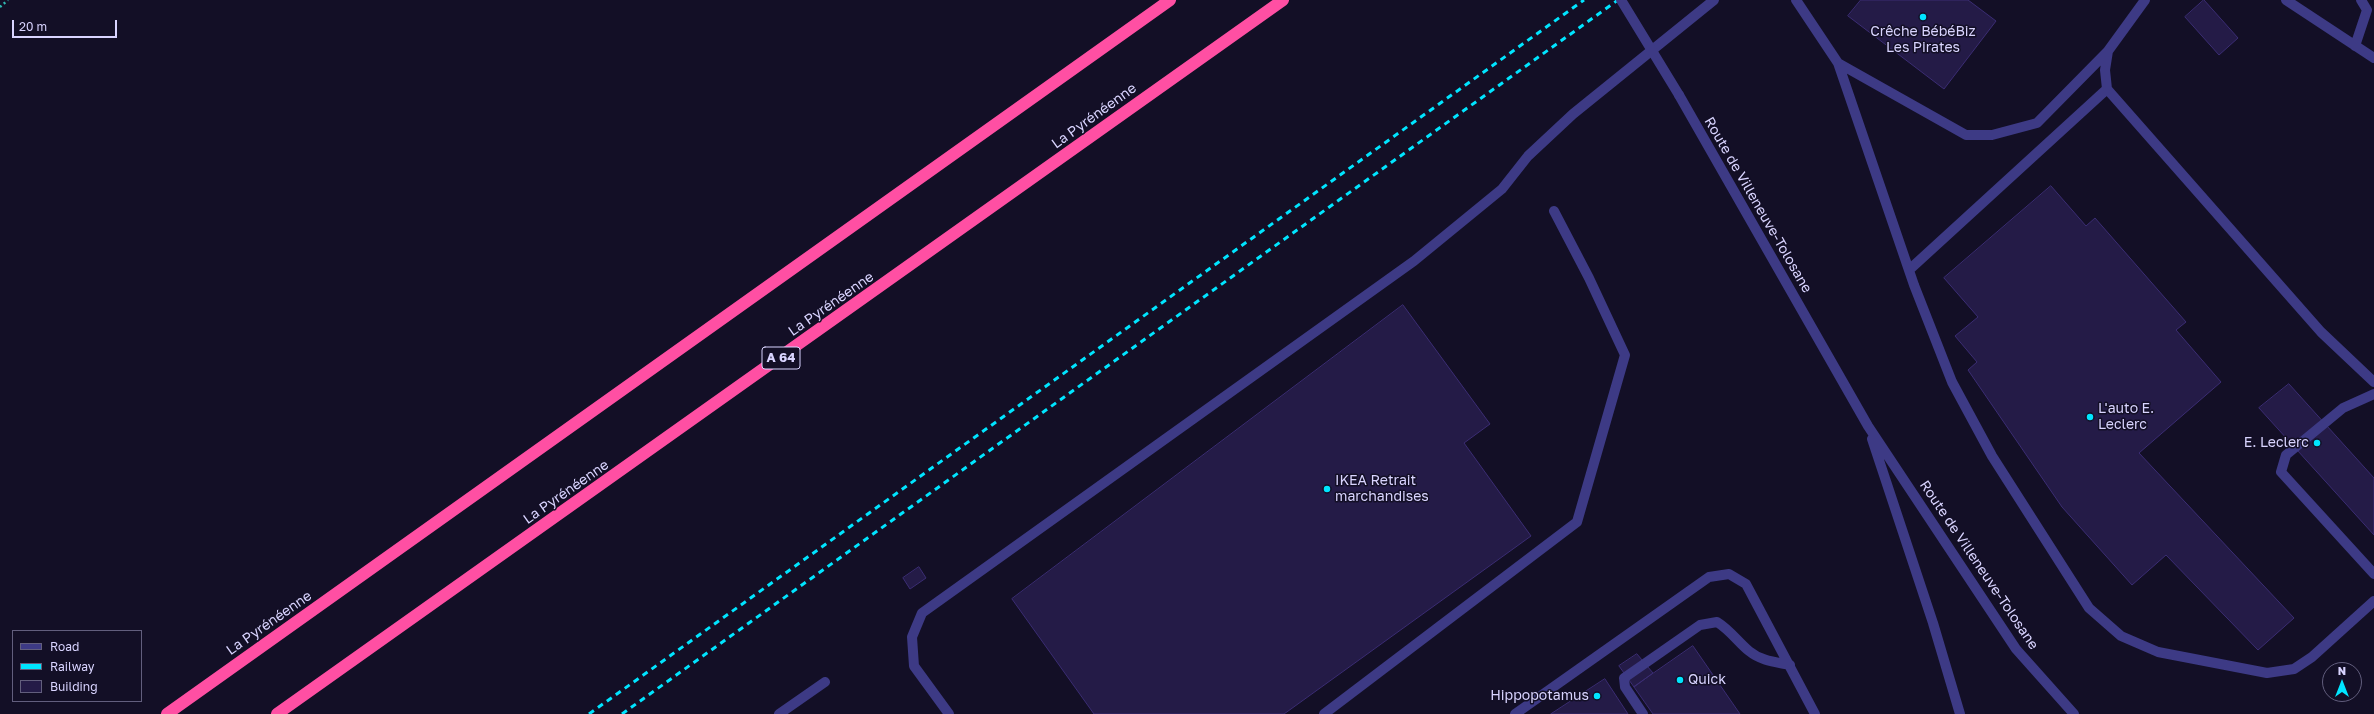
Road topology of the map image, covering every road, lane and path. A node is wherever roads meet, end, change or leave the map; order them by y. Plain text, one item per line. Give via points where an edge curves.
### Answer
1 (8, 0) edge
2 (1170, 0) edge
3 (1283, 0) edge
4 (1621, 0) edge
5 (1714, 0) edge
6 (1796, 0) edge
7 (2144, 0) edge
8 (2286, 0) edge
9 (2361, 0) edge
10 (0, 7) edge
11 (2355, 46) junction
12 (2108, 50) junction
13 (2374, 58) edge
14 (1838, 63) junction
15 (2107, 89) junction
16 (1554, 211) dead end
17 (1909, 270) junction
18 (2374, 382) edge
19 (2374, 394) edge
20 (1868, 426) junction
21 (2374, 574) edge
22 (2374, 601) edge
23 (1790, 665) junction
24 (825, 682) dead end
25 (167, 714) edge
26 (277, 714) edge
27 (779, 714) edge
28 (949, 714) edge
29 (1324, 714) edge
30 (1515, 714) edge
31 (1643, 714) edge
32 (1814, 714) edge
33 (1960, 714) edge
34 (2074, 714) edge

1 - 10 path
2 - 25 highway, La Pyrénéenne
3 - 26 highway, La Pyrénéenne / A 64
4 - 20 street, Route de Villeneuve-Tolosane, bridge via 1679,95
5 - 28 street via 1573,114 1528,156 1502,189 1414,261 922,613 912,637 914,666
6 - 14 street
7 - 12 street
8 - 11 street
9 - 11 street via 2367,10
11 - 13 street
12 - 14 street via 2037,123 1992,135 1966,135
12 - 15 street via 2105,70
14 - 17 street
15 - 17 street
15 - 18 street via 2320,332
16 - 29 street via 1625,355 1577,522
17 - 22 street via 1952,382 1992,456 2089,608 2121,636 2158,652 2267,673 2294,669 2312,657
19 - 21 street via 2343,408 2286,455 2281,472
20 - 33 street, Route de Villeneuve-Tolosane
20 - 34 street, Route de Villeneuve-Tolosane via 2016,649
23 - 30 street via 1746,584 1729,574 1709,577
23 - 31 street via 1764,660 1750,652 1728,629 1717,622 1700,625 1624,678 1624,687
23 - 32 street
24 - 27 street

